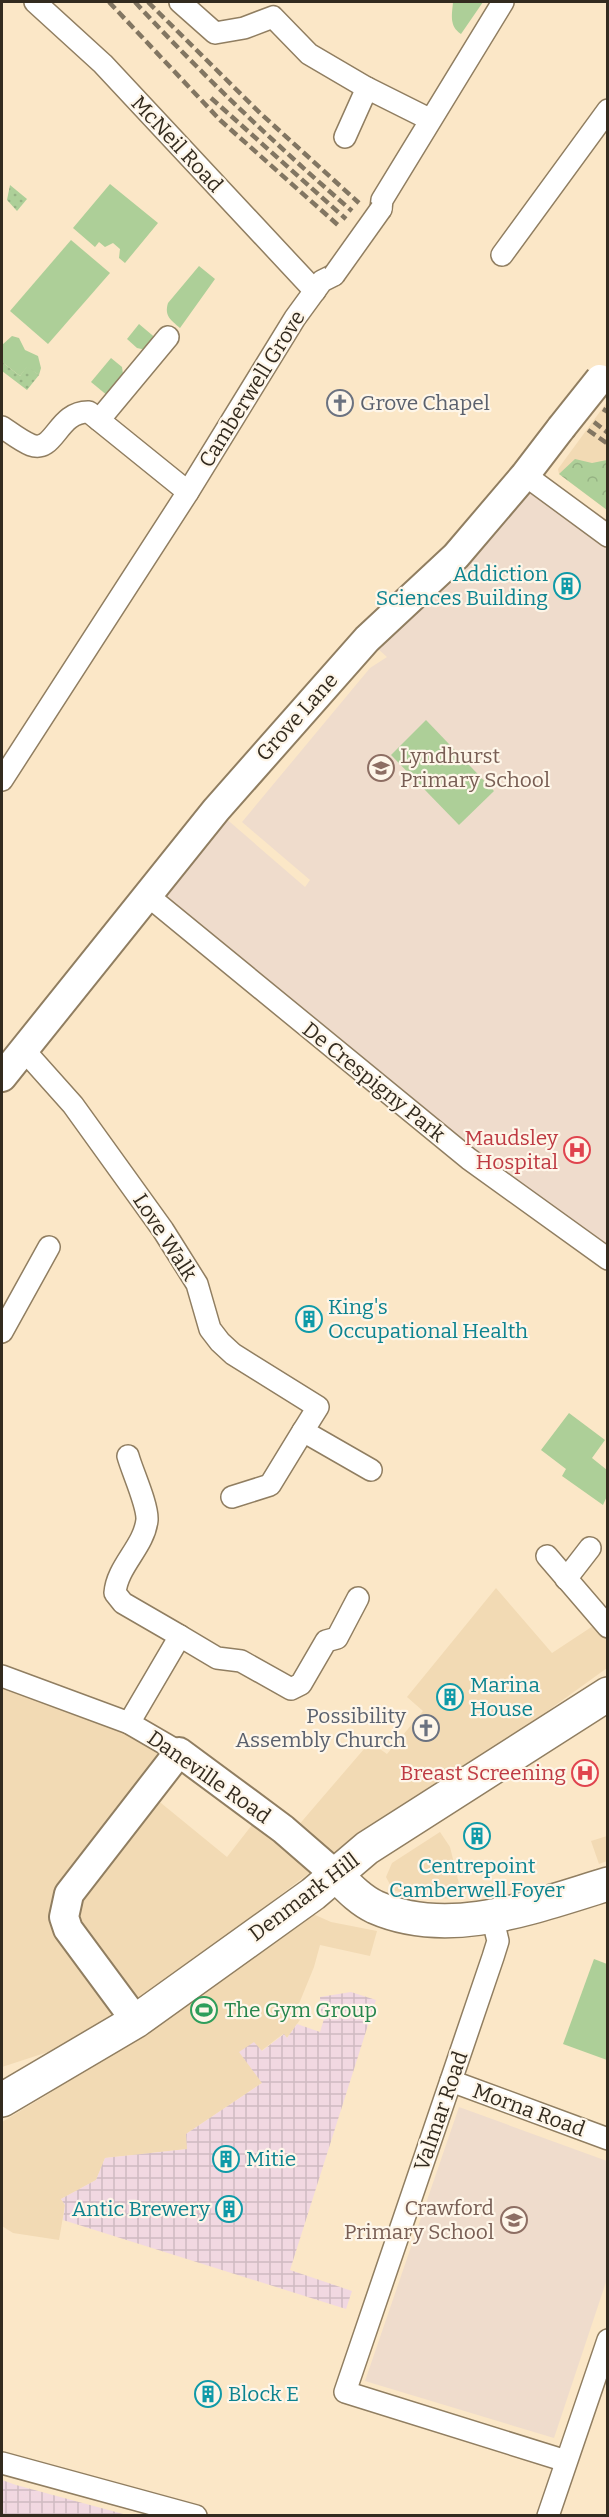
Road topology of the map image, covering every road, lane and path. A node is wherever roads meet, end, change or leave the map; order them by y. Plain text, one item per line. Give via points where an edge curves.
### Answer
1 (34, 2) edge
2 (180, 2) edge
3 (503, 2) edge
4 (367, 88) junction
5 (608, 110) edge
6 (429, 119) junction
7 (345, 137) dead end
8 (502, 255) dead end
9 (315, 291) junction
10 (168, 337) dead end
11 (604, 374) edge
12 (99, 420) junction
13 (2, 427) edge
14 (525, 475) junction
15 (188, 492) junction
16 (608, 536) edge
17 (3, 772) edge
18 (147, 895) junction
19 (23, 1049) junction
20 (2, 1077) edge
21 (49, 1247) dead end
22 (608, 1259) edge
23 (2, 1332) edge
24 (303, 1431) junction
25 (128, 1456) dead end
26 (371, 1470) dead end
27 (232, 1497) dead end
28 (590, 1548) dead end
29 (547, 1556) dead end
30 (566, 1579) junction
31 (358, 1598) dead end
32 (608, 1627) edge
33 (180, 1636) junction
34 (2, 1676) edge
35 (608, 1694) edge
36 (129, 1724) junction
37 (179, 1752) junction
38 (336, 1875) junction
39 (608, 1884) edge
40 (492, 1916) junction
41 (135, 2021) junction
42 (451, 2081) junction
43 (2, 2100) edge
44 (608, 2139) edge
45 (608, 2340) edge
46 (566, 2462) junction
47 (2, 2463) edge
48 (196, 2516) edge
49 (548, 2516) edge

1 - 9 street, McNeil Road via 103,64
2 - 4 street via 215,33 273,17 309,54
3 - 6 street, Camberwell Grove
4 - 6 street
4 - 7 street
5 - 8 street
6 - 9 street, Camberwell Grove, bridge via 382,200 381,209 334,275 322,281
9 - 15 street, Camberwell Grove
10 - 12 street
11 - 14 street, Grove Lane, bridge
12 - 13 street via 89,412 78,411 39,447
12 - 15 street
14 - 16 street
14 - 18 street, Grove Lane via 456,556 367,639 291,723
15 - 17 street, Camberwell Grove
18 - 19 street, Grove Lane
18 - 22 street, De Crespigny Park via 470,1159
19 - 20 street, Grove Lane
19 - 24 street, Love Walk via 73,1105 163,1230 197,1284 210,1329 220,1342 318,1407
21 - 23 street
24 - 26 street
24 - 27 street via 270,1485
25 - 33 street via 147,1518 143,1534 116,1582 115,1593 123,1603
28 - 30 street
29 - 30 street
30 - 32 street
31 - 33 street via 337,1638 326,1641 301,1684 291,1689 241,1661 217,1658
33 - 36 street
34 - 36 street, Daneville Road
35 - 38 main road, Denmark Hill via 372,1844
36 - 37 street, Daneville Road
37 - 38 street, Daneville Road via 283,1829
37 - 41 street via 69,1894 65,1906 68,1929
38 - 40 main road via 375,1907 406,1916 444,1922
38 - 41 main road, Denmark Hill
39 - 40 main road
40 - 42 street, Valmar Road via 498,1941
41 - 43 main road, Denmark Hill
42 - 44 street, Morna Road
42 - 46 street, Valmar Road via 345,2392
45 - 46 street
46 - 49 street
47 - 48 street

